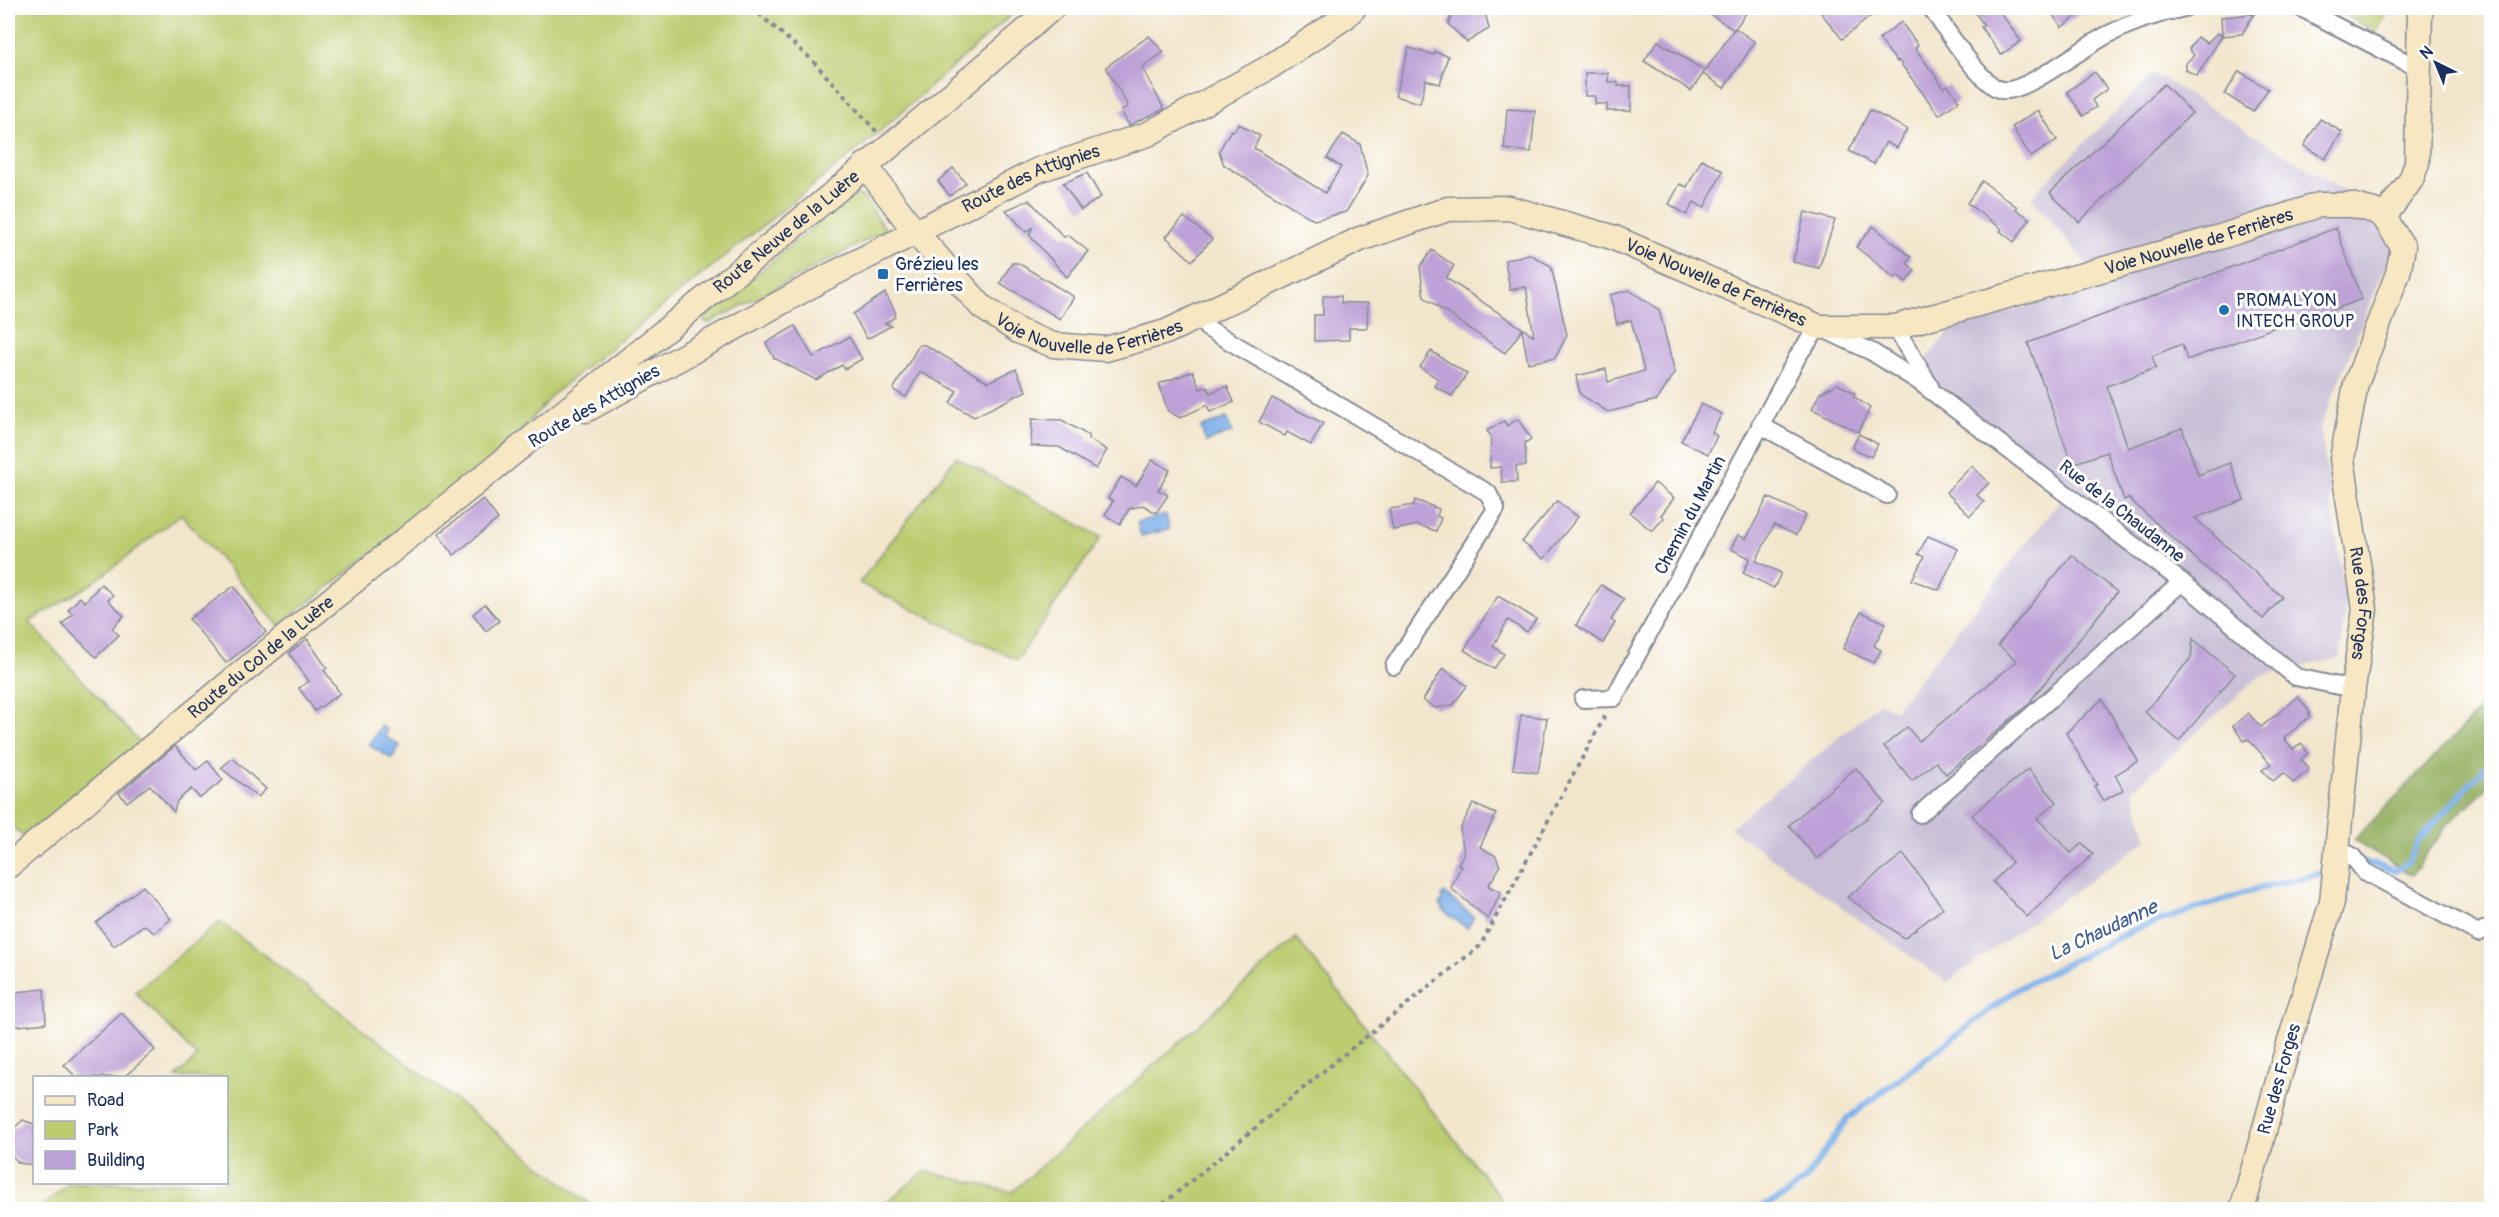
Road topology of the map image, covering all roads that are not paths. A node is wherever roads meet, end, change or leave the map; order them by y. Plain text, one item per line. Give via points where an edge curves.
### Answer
1 (1052, 8) edge
2 (1354, 8) edge
3 (1930, 8) edge
4 (2185, 8) edge
5 (2301, 8) edge
6 (2420, 8) edge
7 (2418, 66) junction
8 (865, 165) junction
9 (2384, 217) junction
10 (916, 233) junction
11 (1200, 315) junction
12 (670, 326) junction
13 (1819, 327) junction
14 (1895, 327) junction
15 (703, 347) junction
16 (1933, 392) junction
17 (1760, 425) junction
18 (516, 450) junction
19 (1887, 495) dead end
20 (2182, 582) junction
21 (1394, 666) dead end
22 (2353, 689) junction
23 (1583, 699) dead end
24 (1920, 814) dead end
25 (2341, 855) junction
26 (8, 866) edge
27 (2492, 926) edge
28 (2242, 1209) edge

1 - 8 street, Route Neuve de la Luère
2 - 10 street, Route des Attignies via 1268,68 1148,134 1038,170
3 - 4 street via 1982,79 2001,90 2019,89 2107,34
5 - 7 street
6 - 7 street
7 - 9 street via 2417,164 2411,180
8 - 10 street, Voie Nouvelle de Ferrières
8 - 12 street, Route Neuve de la Luère
9 - 14 street, Voie Nouvelle de Ferrières via 2351,205 2319,206
9 - 22 street, Rue des Forges via 2403,247 2398,273 2356,384 2342,459 2365,609
10 - 11 street, Voie Nouvelle de Ferrières via 982,307 1018,331 1053,345 1106,349 1166,332
10 - 15 street, Route des Attignies via 827,277
11 - 13 street, Voie Nouvelle de Ferrières via 1360,239 1448,209 1509,208 1612,237
11 - 21 street, Voie Nouvelle de Ferrières via 1207,328 1488,493 1496,509
12 - 15 street via 681,340
12 - 18 street, Route Neuve de la Luère
13 - 14 street, Voie Nouvelle de Ferrières
13 - 16 street via 1872,352
13 - 17 street, Chemin du Martin via 1799,354
14 - 16 street, Rue de la Chaudanne
15 - 18 street, Route des Attignies
16 - 20 street, Rue de la Chaudanne
17 - 19 street
17 - 23 street, Chemin du Martin via 1614,698
18 - 26 street, Route du Col de la Luère
20 - 22 street, Rue de la Chaudanne via 2295,677
20 - 24 street
22 - 25 street, Rue des Forges
25 - 27 street via 2478,933
25 - 28 street, Rue des Forges via 2332,902

